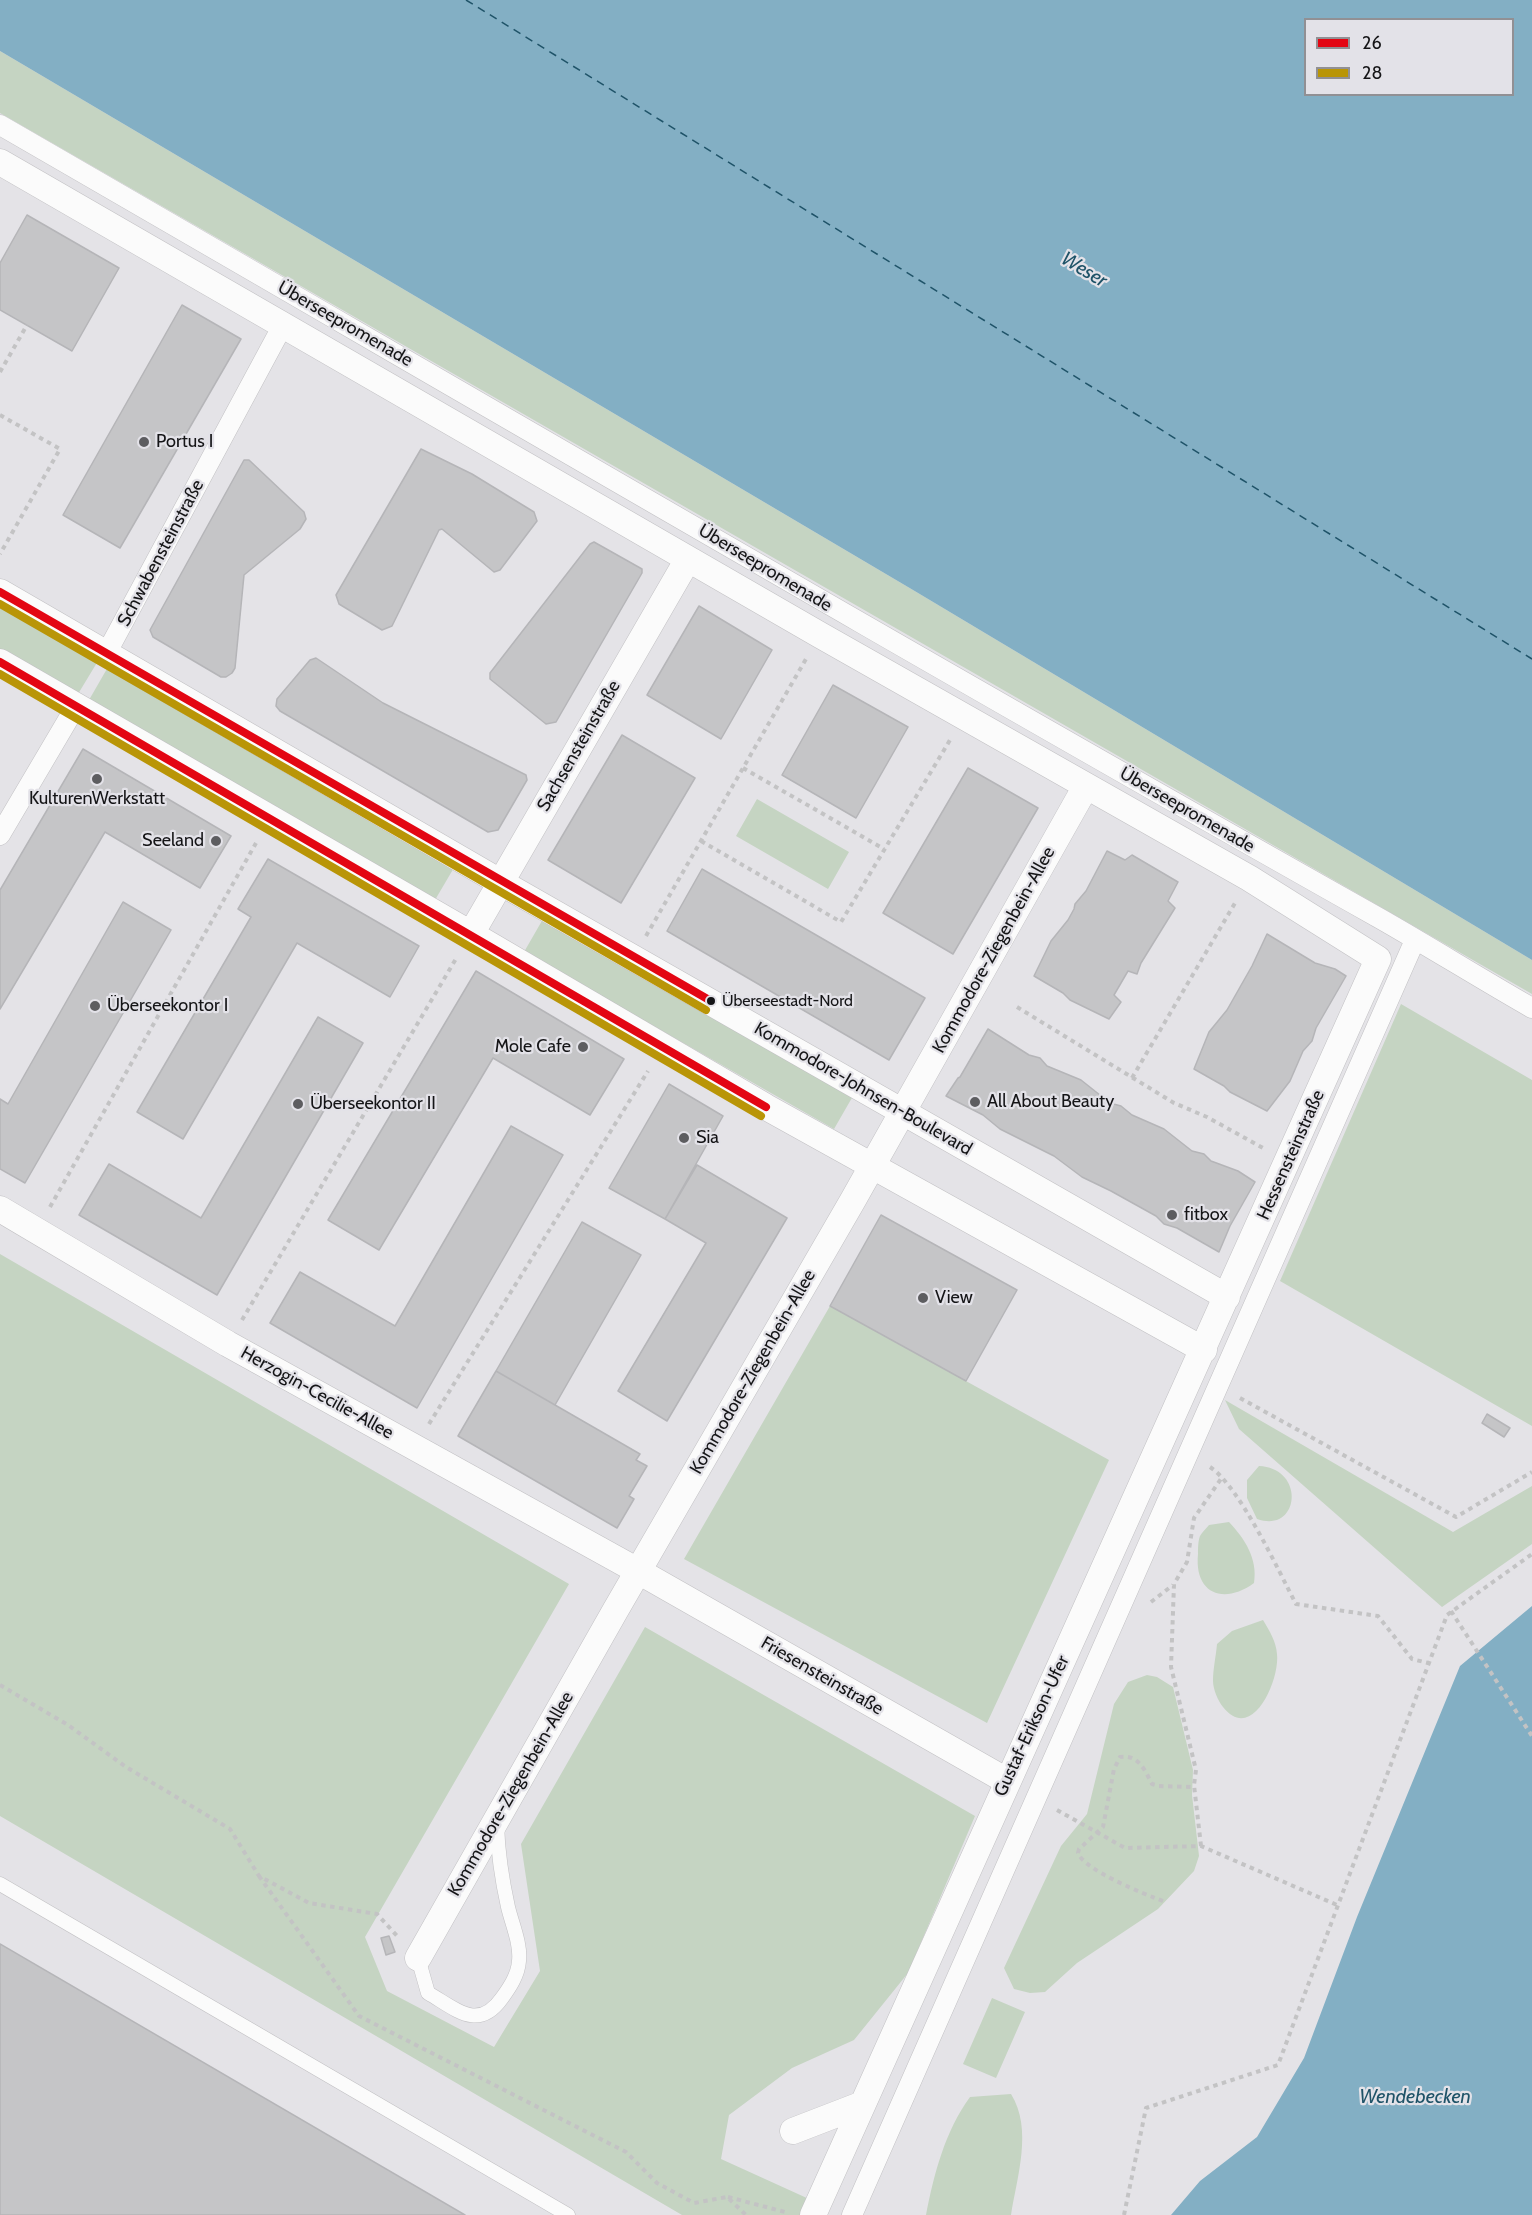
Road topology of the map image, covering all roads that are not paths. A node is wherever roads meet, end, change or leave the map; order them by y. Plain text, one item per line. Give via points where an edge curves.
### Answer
1 (0, 125) edge
2 (0, 162) edge
3 (283, 325) junction
4 (688, 559) junction
5 (0, 592) edge
6 (106, 654) junction
7 (0, 662) edge
8 (76, 706) junction
9 (1086, 786) junction
10 (0, 835) edge
11 (500, 882) junction
12 (471, 934) junction
13 (1415, 940) junction
14 (1378, 959) junction
15 (1401, 974) junction
16 (1532, 1008) edge
17 (902, 1112) junction
18 (872, 1167) junction
19 (0, 1209) edge
20 (1227, 1297) junction
21 (1204, 1350) junction
22 (638, 1571) junction
23 (1007, 1780) junction
24 (497, 1817) junction
25 (0, 1884) edge
26 (417, 1958) joint
27 (863, 2104) junction
28 (793, 2131) dead end
29 (568, 2215) edge
30 (813, 2215) edge
31 (852, 2215) edge

1 - 13 street, Überseepromenade
2 - 3 street, Überseepromenade
3 - 4 street, Überseepromenade
3 - 6 street, Schwabensteinstraße
4 - 9 street, Überseepromenade
4 - 11 street, Sachsensteinstraße
5 - 6 street, Kommodore-Johnsen-Boulevard
6 - 11 street, Kommodore-Johnsen-Boulevard
7 - 8 street
8 - 10 street
8 - 12 street
9 - 14 street, Überseepromenade via 1249,878
9 - 17 street, Kommodore-Ziegenbein-Allee
11 - 12 street, Sachsensteinstraße
11 - 17 street, Kommodore-Johnsen-Boulevard
12 - 18 street
13 - 15 street
13 - 16 street, Überseepromenade
14 - 15 street
14 - 20 street, Hessensteinstraße
15 - 31 street
17 - 18 street, Kommodore-Ziegenbein-Allee
17 - 20 street, Kommodore-Johnsen-Boulevard
18 - 21 street
18 - 22 street, Kommodore-Ziegenbein-Allee
19 - 22 street, Herzogin-Cecilie-Allee via 228,1344
20 - 21 street, Hessensteinstraße
21 - 23 street, Gustaf-Erikson-Ufer
22 - 23 street, Friesensteinstraße
22 - 24 street, Kommodore-Ziegenbein-Allee
23 - 27 street, Gustaf-Erikson-Ufer
24 - 26 street, Kommodore-Ziegenbein-Allee
24 - 26 lane via 498,1855 519,1955 510,1986 495,2008 483,2016 467,2015 428,1993
25 - 29 lane
27 - 28 street
27 - 30 street, Gustaf-Erikson-Ufer

